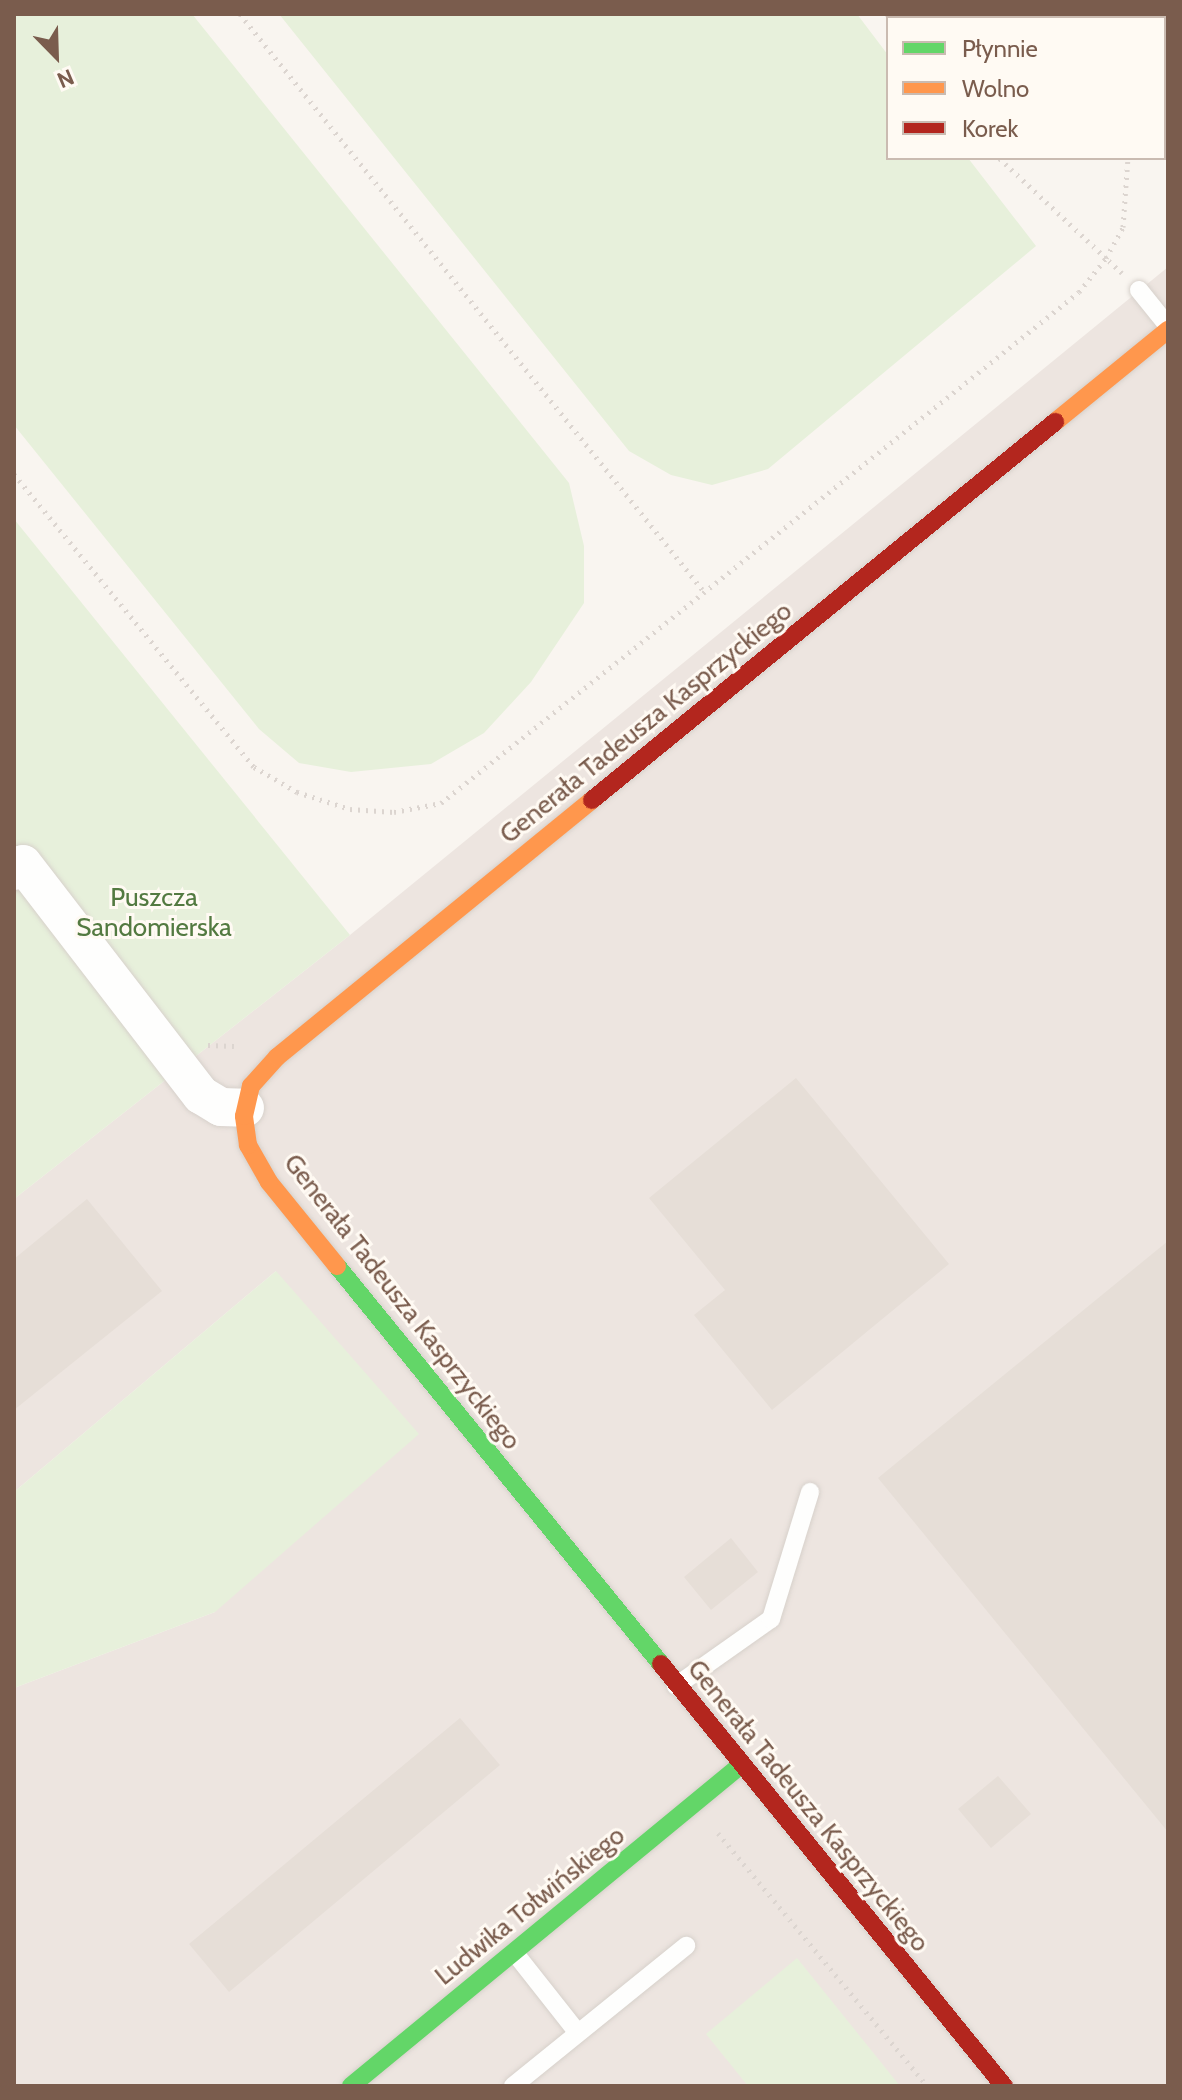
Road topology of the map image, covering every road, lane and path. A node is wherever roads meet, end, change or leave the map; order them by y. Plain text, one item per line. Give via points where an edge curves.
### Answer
1 (240, 14) edge
2 (1001, 160) edge
3 (1128, 160) edge
4 (1106, 258) junction
5 (1139, 290) joint
6 (1168, 328) edge
7 (14, 474) edge
8 (702, 589) junction
9 (17, 862) edge
10 (199, 1043) dead end
11 (245, 1044) dead end
12 (245, 1108) junction
13 (810, 1492) dead end
14 (676, 1686) junction
15 (741, 1765) junction
16 (695, 1803) junction
17 (686, 1946) dead end
18 (514, 1952) junction
19 (578, 2033) junction
20 (360, 2082) edge
21 (513, 2086) edge
22 (927, 2086) edge
23 (1004, 2086) edge

1 - 8 path
2 - 4 path
3 - 4 path via 1123,227
4 - 5 path
4 - 8 path via 1051,318
5 - 6 lane
6 - 12 street, Generała Tadeusza Kasprzyckiego via 277,1057 251,1086
7 - 8 path via 254,767 297,792 350,809 394,812 441,803
9 - 12 street via 201,1095 221,1107
10 - 11 path
12 - 14 street, Generała Tadeusza Kasprzyckiego via 248,1145 269,1182
13 - 14 lane via 771,1619
14 - 15 street, Generała Tadeusza Kasprzyckiego
15 - 16 street, Ludwika Tołwińskiego
15 - 23 street, Generała Tadeusza Kasprzyckiego
16 - 18 street, Ludwika Tołwińskiego
16 - 22 path
17 - 19 lane
18 - 19 lane
18 - 20 street, Ludwika Tołwińskiego
19 - 21 lane

